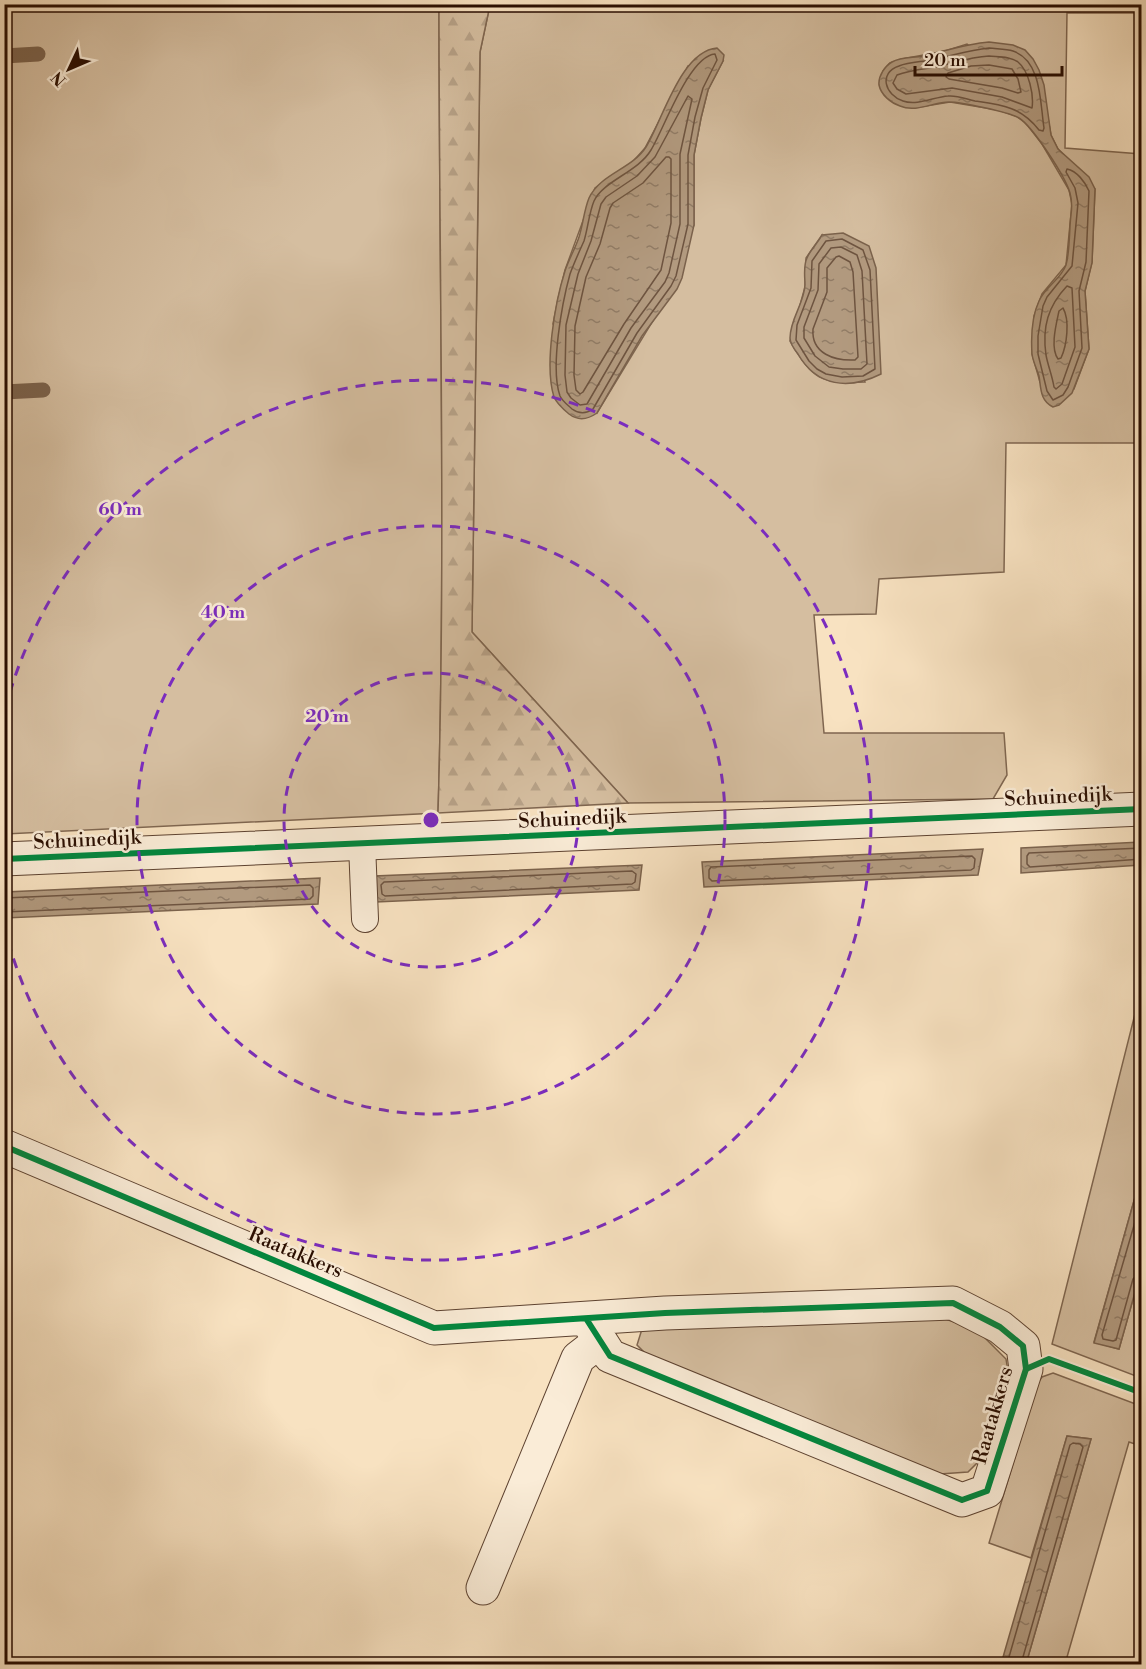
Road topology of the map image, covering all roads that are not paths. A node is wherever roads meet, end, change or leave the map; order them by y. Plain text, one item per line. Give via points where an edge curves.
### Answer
1 (1142, 809) edge
2 (362, 844) junction
3 (4, 859) edge
4 (365, 920) dead end
5 (4, 1146) edge
6 (594, 1330) junction
7 (483, 1588) dead end

1 - 2 street, Schuinedijk
2 - 3 street, Schuinedijk
2 - 4 lane
5 - 6 street, Raatakkers via 434,1328
6 - 6 street, Raatakkers via 665,1313 953,1303 1000,1327 1023,1346 1026,1369 987,1491 962,1500 610,1356
6 - 7 street via 578,1358

